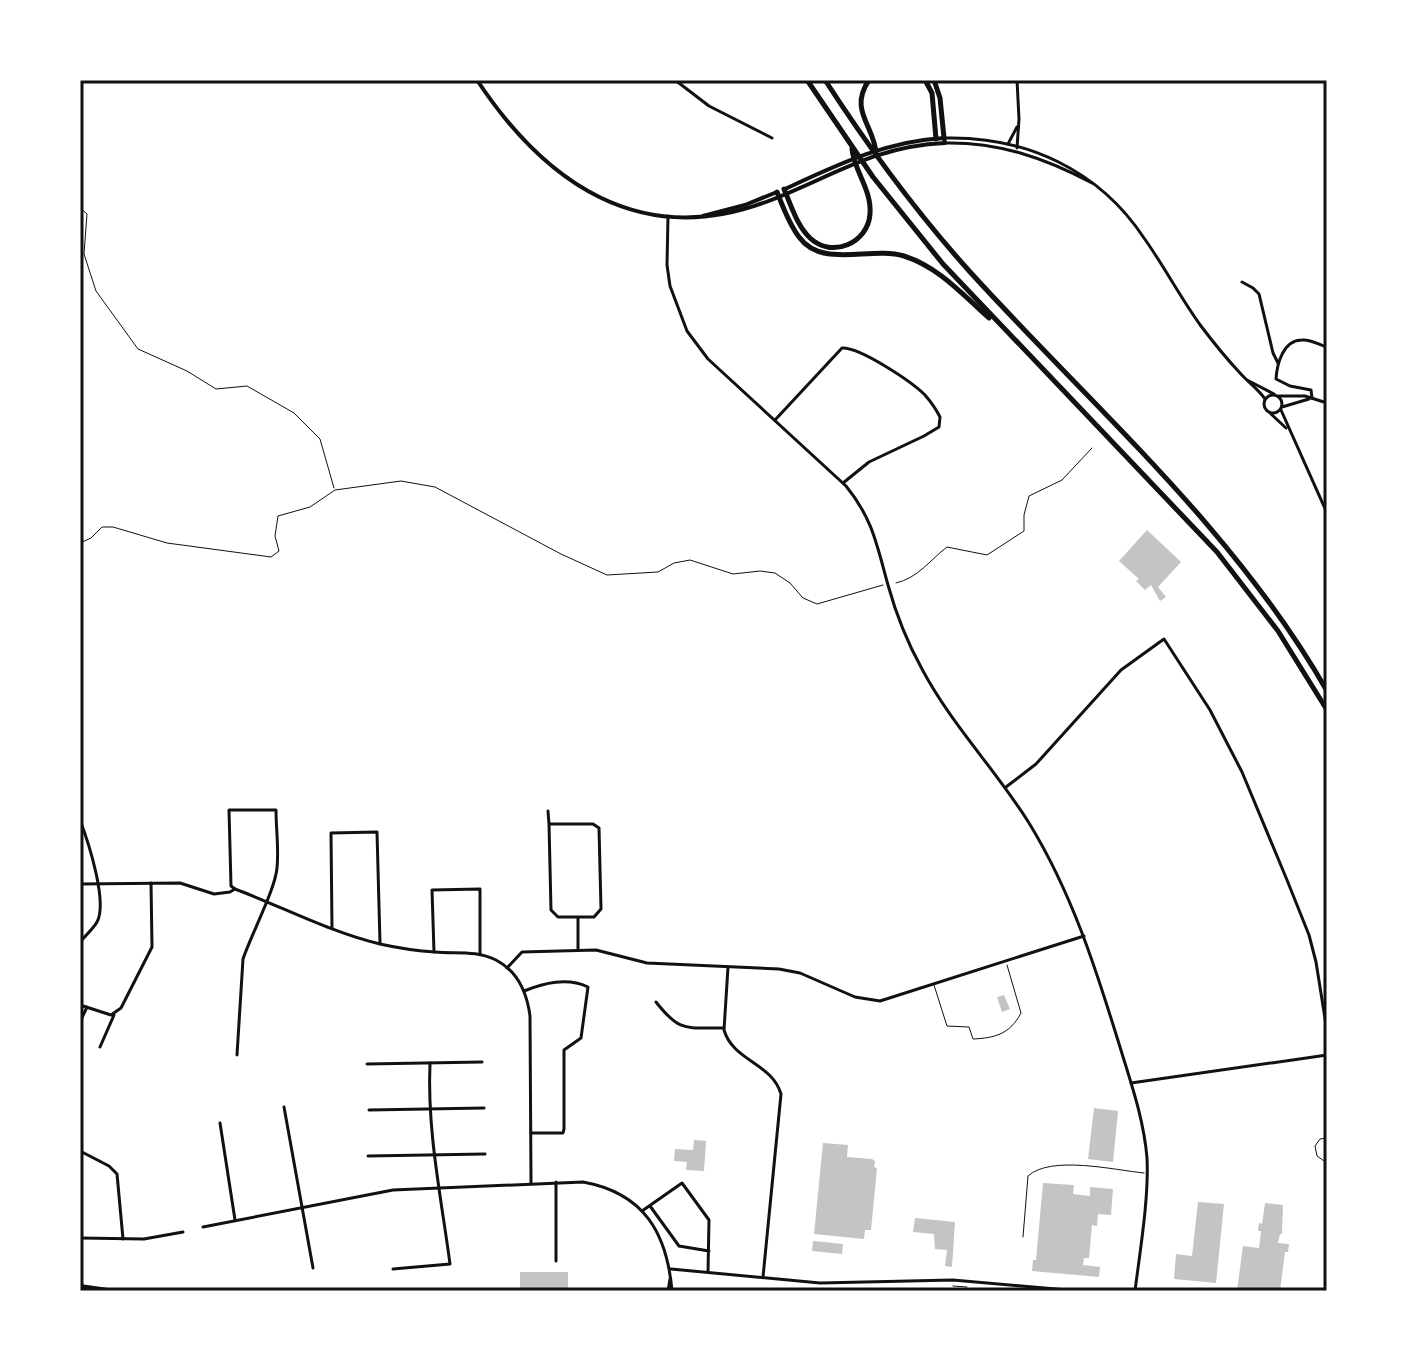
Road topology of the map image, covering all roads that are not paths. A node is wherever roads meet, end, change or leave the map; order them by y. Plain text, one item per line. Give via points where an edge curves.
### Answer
1 (477, 80) edge
2 (675, 80) edge
3 (807, 80) edge
4 (825, 80) edge
5 (869, 80) edge
6 (925, 80) edge
7 (934, 80) edge
8 (1017, 80) edge
9 (1019, 119) junction
10 (772, 138) dead end
11 (936, 141) junction
12 (944, 141) junction
13 (1008, 144) junction
14 (851, 148) junction
15 (1016, 149) junction
16 (876, 155) junction
17 (785, 191) junction
18 (778, 194) junction
19 (668, 216) junction
20 (1242, 282) dead end
21 (1327, 347) edge
22 (1033, 360) junction
23 (1278, 363) junction
24 (1245, 379) junction
25 (1276, 395) junction
26 (1312, 398) junction
27 (1265, 399) junction
28 (1325, 402) edge
29 (1282, 409) junction
30 (1270, 413) junction
31 (775, 421) junction
32 (1293, 437) junction
33 (843, 483) junction
34 (1327, 513) edge
35 (1327, 691) edge
36 (1327, 710) edge
37 (1006, 787) junction
38 (548, 811) dead end
39 (80, 820) edge
40 (549, 824) junction
41 (98, 883) junction
42 (151, 883) junction
43 (80, 884) edge
44 (235, 889) junction
45 (265, 901) junction
46 (578, 918) junction
47 (332, 928) junction
48 (1084, 936) junction
49 (80, 942) edge
50 (380, 944) junction
51 (578, 950) junction
52 (434, 952) junction
53 (480, 954) junction
54 (1006, 962) junction
55 (728, 967) junction
56 (507, 968) junction
57 (934, 985) junction
58 (524, 991) junction
59 (656, 1002) dead end
60 (80, 1005) edge
61 (87, 1007) junction
62 (114, 1015) junction
63 (80, 1022) edge
64 (724, 1028) junction
65 (1327, 1031) edge
66 (100, 1047) dead end
67 (237, 1055) dead end
68 (1327, 1055) edge
69 (482, 1062) dead end
70 (430, 1063) junction
71 (367, 1064) dead end
72 (1131, 1083) junction
73 (284, 1107) dead end
74 (484, 1108) dead end
75 (428, 1109) junction
76 (369, 1110) dead end
77 (220, 1123) dead end
78 (531, 1133) junction
79 (1327, 1138) edge
80 (80, 1151) edge
81 (485, 1154) dead end
82 (436, 1155) junction
83 (368, 1156) dead end
84 (1327, 1163) edge
85 (1147, 1173) junction
86 (556, 1182) junction
87 (531, 1183) junction
88 (437, 1187) junction
89 (302, 1206) junction
90 (650, 1206) junction
91 (642, 1211) junction
92 (235, 1220) junction
93 (203, 1227) dead end
94 (183, 1232) dead end
95 (1023, 1237) dead end
96 (80, 1238) edge
97 (123, 1239) junction
98 (709, 1251) junction
99 (556, 1261) dead end
100 (313, 1268) dead end
101 (393, 1269) dead end
102 (671, 1269) junction
103 (708, 1272) junction
104 (763, 1277) junction
105 (80, 1286) edge
106 (115, 1291) edge
107 (670, 1291) edge
108 (1079, 1291) edge
109 (1135, 1291) edge

1 - 19 main road via 515,131 566,179 630,210
2 - 10 street via 709,106
3 - 14 highway
4 - 16 highway
5 - 16 highway via 861,108
6 - 11 highway via 932,93
7 - 12 highway
8 - 9 street
9 - 13 street
9 - 15 street
11 - 12 main road
11 - 17 main road via 890,148
12 - 13 street
12 - 15 street
13 - 15 street
14 - 17 highway via 870,209 856,240 836,248 816,242 801,227
14 - 22 highway via 943,264
15 - 24 street via 1096,185 1116,202
16 - 35 highway via 973,274 1193,506 1262,592
17 - 18 main road
18 - 19 main road via 729,213
18 - 22 highway via 796,233 810,248 828,255 883,252 917,261 957,289
19 - 31 street via 670,286 687,331 708,359
20 - 23 street via 1259,294
21 - 23 street via 1300,339
22 - 36 highway via 1217,552 1259,605
23 - 26 street via 1276,379 1311,390
24 - 25 street
24 - 27 street
25 - 26 street
25 - 27 street
25 - 29 street
26 - 28 street
26 - 29 street
27 - 30 street
29 - 30 street
29 - 32 street
30 - 32 street
31 - 33 street
31 - 33 street via 847,347 924,394 940,417 939,427 869,462
32 - 34 street
33 - 37 street via 872,527 906,637 932,688
37 - 48 street via 1060,878
37 - 65 street via 1036,764 1121,670 1164,639 1242,772 1309,935
38 - 40 street
39 - 41 street
40 - 46 street via 551,910 558,917
40 - 46 street via 599,828 601,909 594,917
41 - 42 street
41 - 43 street
41 - 49 street via 97,922
42 - 44 street via 180,883 214,894
42 - 62 street via 152,947
44 - 45 street
44 - 45 street via 229,810 276,810 277,870
45 - 47 street
45 - 67 street via 243,959
46 - 51 street
47 - 50 street
47 - 50 street via 331,833 377,832
48 - 54 street
48 - 72 street
50 - 52 street
51 - 55 street via 647,963
51 - 56 street via 522,952
52 - 53 street
52 - 53 street via 432,890 480,889
53 - 56 street
54 - 57 street
54 - 57 lane via 1021,1013 999,1035 973,1039 969,1027 947,1026
55 - 57 street via 790,971 871,1001
55 - 64 street
56 - 58 street
58 - 78 street via 531,1031
58 - 78 street via 548,982 588,987 581,1038 564,1050 563,1133
59 - 64 street via 682,1027
60 - 61 street
61 - 62 street
61 - 63 street
62 - 66 street
64 - 104 street via 732,1045 769,1072 781,1094
68 - 72 street
69 - 70 street
70 - 71 street
70 - 75 street
72 - 85 street
73 - 89 street
74 - 75 street
75 - 76 street
75 - 82 street
77 - 92 street
78 - 87 street
79 - 84 lane via 1315,1146 1317,1156
80 - 97 street via 117,1174
81 - 82 street
82 - 83 street
82 - 88 street
85 - 95 lane via 1058,1165 1031,1173
85 - 109 street
86 - 87 street
86 - 91 street via 597,1185
86 - 99 street
87 - 88 street
88 - 89 street
88 - 101 street via 450,1264
89 - 92 street
89 - 100 street
90 - 91 street
90 - 98 street via 679,1246
90 - 98 street via 682,1183 709,1220
91 - 102 street via 661,1239
92 - 93 street
94 - 97 street
96 - 97 street
98 - 103 street
102 - 103 street
102 - 107 street
103 - 104 street
104 - 108 street via 837,1284 953,1280
105 - 106 main road

